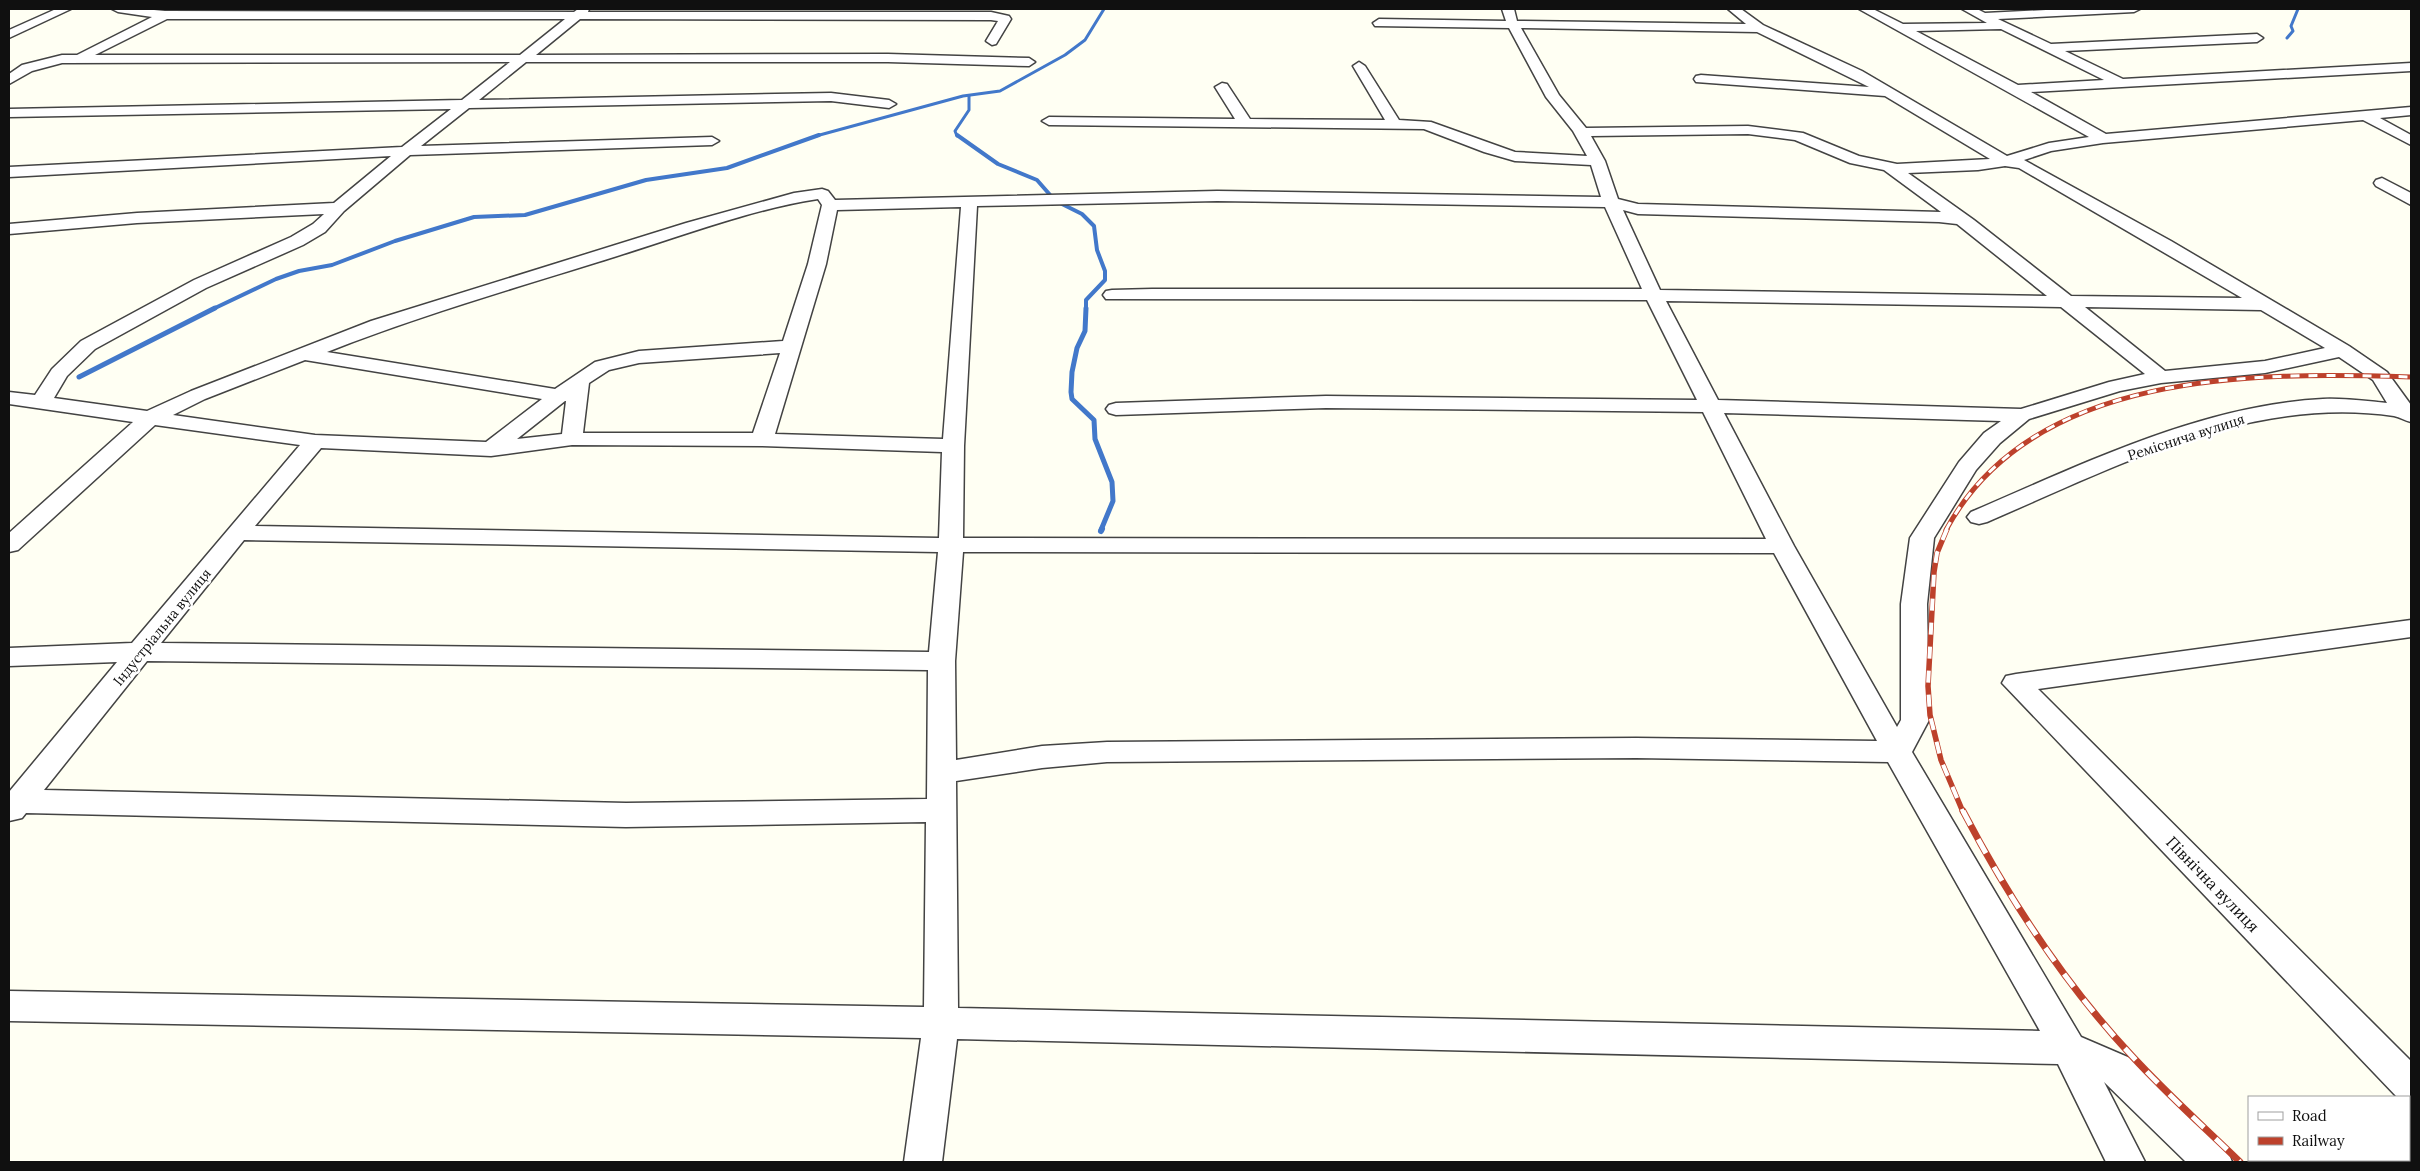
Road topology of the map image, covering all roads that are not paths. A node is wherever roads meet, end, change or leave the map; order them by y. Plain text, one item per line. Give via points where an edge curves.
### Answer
1 (65, 9) edge
2 (118, 9) edge
3 (1734, 9) edge
4 (1865, 9) edge
5 (1968, 9) edge
6 (2134, 9) edge
7 (582, 12) edge
8 (992, 13) edge
9 (165, 15) junction
10 (1510, 16) edge
11 (1984, 16) junction
12 (1379, 23) dead end
13 (2002, 26) junction
14 (1759, 28) junction
15 (1901, 28) junction
16 (9, 34) edge
17 (2256, 38) dead end
18 (992, 41) dead end
19 (2048, 48) junction
20 (526, 57) junction
21 (77, 59) junction
22 (1029, 62) dead end
23 (1359, 66) dead end
24 (2411, 67) edge
25 (1701, 79) dead end
26 (9, 80) edge
27 (2124, 84) junction
28 (1222, 87) dead end
29 (2016, 89) junction
30 (1888, 92) junction
31 (465, 104) junction
32 (890, 104) dead end
33 (2411, 111) edge
34 (9, 113) edge
35 (2363, 114) junction
36 (1049, 121) dead end
37 (1244, 122) junction
38 (1394, 124) junction
39 (1581, 132) junction
40 (2103, 139) junction
41 (712, 141) dead end
42 (2411, 141) edge
43 (406, 151) junction
44 (1597, 161) junction
45 (2005, 161) junction
46 (1895, 169) junction
47 (9, 172) edge
48 (2382, 183) dead end
49 (2411, 200) edge
50 (969, 201) junction
51 (1611, 202) junction
52 (830, 205) junction
53 (338, 208) junction
54 (1962, 220) junction
55 (9, 229) edge
56 (1653, 294) junction
57 (1112, 295) dead end
58 (2066, 303) junction
59 (2263, 304) junction
60 (790, 346) junction
61 (2342, 350) junction
62 (301, 354) junction
63 (2161, 377) junction
64 (579, 380) junction
65 (560, 396) junction
66 (9, 398) edge
67 (41, 403) junction
68 (1709, 406) junction
69 (1116, 410) dead end
70 (2408, 413) edge
71 (2022, 415) junction
72 (151, 417) junction
73 (572, 439) junction
74 (762, 440) junction
75 (315, 441) junction
76 (953, 446) junction
77 (491, 449) junction
78 (1979, 517) dead end
79 (237, 533) junction
80 (951, 545) junction
81 (9, 546) edge
82 (1782, 546) junction
83 (2411, 628) edge
84 (141, 652) junction
85 (9, 657) edge
86 (942, 661) junction
87 (1897, 752) junction
88 (940, 773) junction
89 (14, 806) edge
90 (940, 810) junction
91 (9, 1006) edge
92 (941, 1023) junction
93 (2068, 1048) junction
94 (2411, 1086) edge
95 (923, 1162) edge
96 (2126, 1162) edge
97 (2213, 1162) edge

1 - 16 street
2 - 9 street
3 - 14 street
4 - 15 street
5 - 11 street
6 - 11 street
7 - 8 street
7 - 9 street
7 - 20 street
8 - 18 street via 1005,19
9 - 21 street
10 - 12 street
10 - 14 street
10 - 39 street via 1552,97
11 - 13 street
13 - 15 street
13 - 19 street
14 - 30 street
15 - 29 street
17 - 19 street
19 - 27 street
20 - 21 street
20 - 22 street via 888,58
20 - 31 street
21 - 26 street via 62,59 27,68
23 - 38 street
24 - 27 street
25 - 30 street
27 - 29 street
28 - 37 street
29 - 40 street
30 - 45 street
31 - 32 street via 831,97
31 - 34 street
31 - 43 street
33 - 35 street
35 - 40 street
35 - 42 street
36 - 37 street
37 - 38 street
38 - 44 street via 1426,125 1515,156
39 - 44 street
39 - 46 street via 1748,130 1798,136 1855,160
40 - 45 street via 2049,147
41 - 43 street
43 - 47 street
43 - 53 street
44 - 51 street
45 - 46 street
45 - 59 street via 2023,164
46 - 54 street
48 - 49 street
50 - 51 street via 1217,196
50 - 52 street
50 - 76 street
51 - 54 street via 1638,209
51 - 56 street
52 - 60 street via 817,264
52 - 62 street via 822,194 794,198 378,325
53 - 55 street via 137,218
53 - 67 street via 319,228 298,240 200,284 88,345 60,373
54 - 58 street
56 - 57 street via 1202,292
56 - 58 street
56 - 68 street
58 - 59 street
58 - 63 street
59 - 61 street
60 - 64 street via 639,357 602,366
60 - 74 street
61 - 63 street via 2265,367
61 - 70 street via 2380,376
62 - 65 street
62 - 72 street
63 - 71 street via 2116,386
64 - 65 street
64 - 73 street
65 - 77 street
66 - 67 street
67 - 72 street
68 - 69 street via 1326,402
68 - 71 street
68 - 82 street
70 - 78 street, Реміснича вулиця via 2384,408 2314,406 2240,418 2172,439 2082,473
71 - 87 street via 1992,438 1966,467 1922,538 1914,604 1915,720
72 - 75 street
72 - 81 street
73 - 74 street
73 - 77 street
74 - 76 street
75 - 77 street
75 - 79 street, Індустріальна вулиця
76 - 80 street
79 - 80 street
79 - 84 street, Індустріальна вулиця
80 - 82 street
80 - 86 street
82 - 87 street
83 - 94 street, Північна вулиця via 2016,683
84 - 85 street
84 - 86 street
84 - 89 street, Індустріальна вулиця
86 - 88 street
87 - 88 street via 1636,748 1108,752 1042,757
87 - 93 street
88 - 90 street
89 - 90 street via 626,815
90 - 92 street
91 - 92 street
92 - 93 street
92 - 95 street
93 - 96 street
93 - 97 street via 2117,1070

